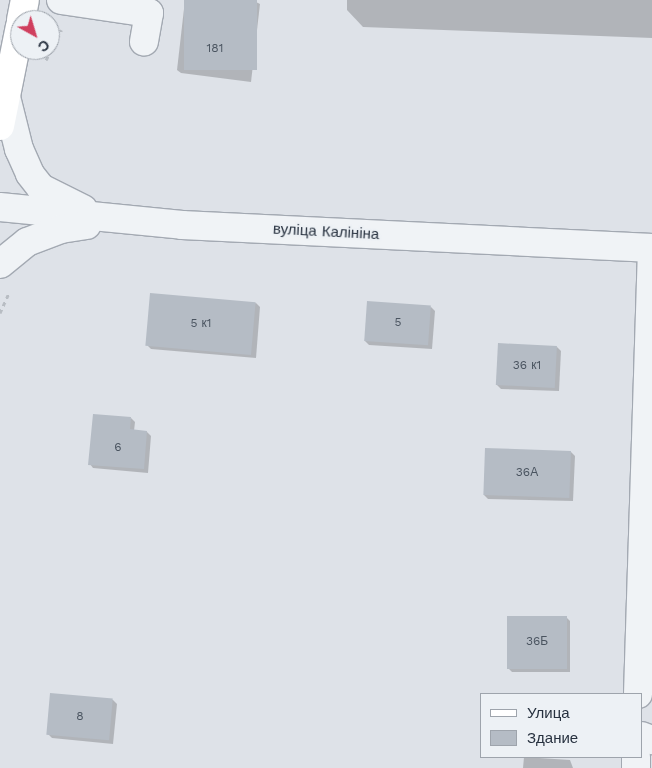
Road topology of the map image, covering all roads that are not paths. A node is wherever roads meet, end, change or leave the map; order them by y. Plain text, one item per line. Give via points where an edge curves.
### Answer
1 (61, 0) edge
2 (144, 42) dead end
3 (13, 60) edge
4 (6, 97) junction
5 (0, 126) edge
6 (0, 208) edge
7 (118, 220) junction
8 (652, 248) edge
9 (652, 256) edge
10 (0, 264) edge
11 (638, 693) edge

1 - 2 street via 149,13
3 - 4 main road
4 - 5 main road
4 - 7 street via 18,149 41,188 72,206
6 - 7 street, вуліца Калініна
7 - 8 street, вуліца Калініна
7 - 10 street via 61,229 27,242
9 - 11 street

